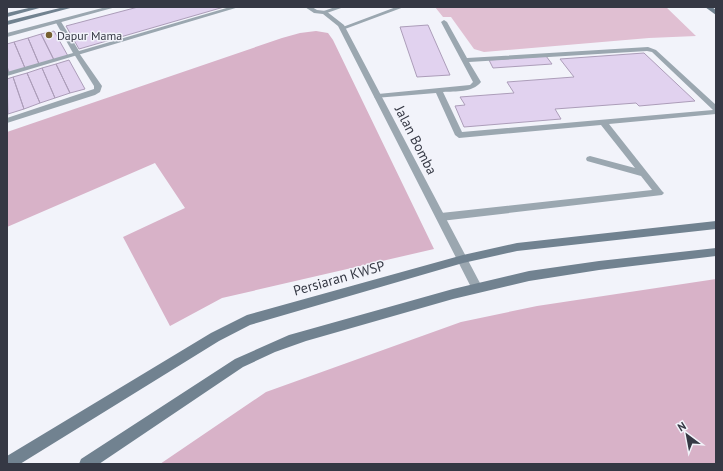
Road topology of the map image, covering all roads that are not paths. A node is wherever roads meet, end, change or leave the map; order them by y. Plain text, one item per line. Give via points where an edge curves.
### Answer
1 (40, 7) edge
2 (71, 7) edge
3 (113, 7) edge
4 (236, 7) edge
5 (308, 7) edge
6 (341, 7) edge
7 (401, 7) edge
8 (708, 7) edge
9 (323, 10) edge
10 (716, 13) edge
11 (7, 15) edge
12 (58, 21) junction
13 (444, 22) dead end
14 (7, 23) edge
15 (343, 28) junction
16 (7, 35) edge
17 (78, 54) junction
18 (464, 60) junction
19 (7, 74) edge
20 (439, 90) junction
21 (378, 96) junction
22 (716, 111) edge
23 (7, 121) edge
24 (603, 122) junction
25 (590, 159) dead end
26 (644, 174) junction
27 (442, 217) junction
28 (716, 225) edge
29 (716, 252) edge
30 (463, 259) junction
31 (477, 288) junction
32 (7, 464) edge
33 (86, 464) edge

1 - 11 street
2 - 14 street
3 - 12 street
4 - 17 street
5 - 9 street, Jalan Bomba via 316,12
6 - 9 street
7 - 15 street
8 - 10 street
9 - 15 street, Jalan Bomba
12 - 16 street
12 - 17 street
13 - 18 street
15 - 21 street, Jalan Bomba
17 - 19 street
17 - 23 street via 98,86 97,90
18 - 20 street via 477,82 472,87
18 - 22 street via 648,49 654,51
20 - 21 street
20 - 24 street via 459,135
21 - 27 street, Jalan Bomba
22 - 24 street
24 - 26 street
25 - 26 street
26 - 27 street via 659,193
27 - 30 street, Jalan Bomba
28 - 30 street, Persiaran KWSP via 528,246
29 - 31 street via 567,270
30 - 31 street, Jalan Bomba
30 - 32 street, Persiaran KWSP via 247,320
31 - 33 street via 333,328 260,352 239,363

